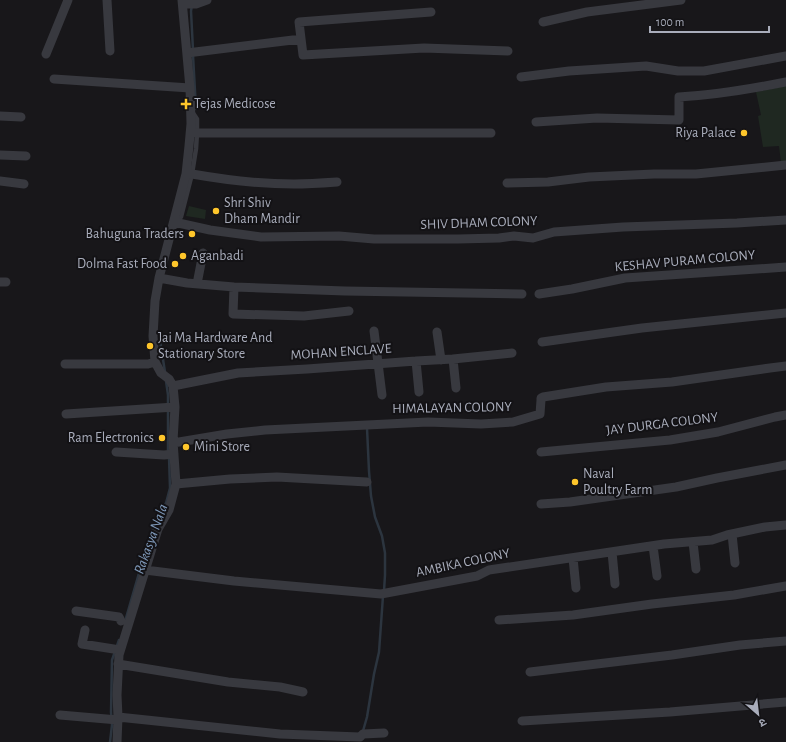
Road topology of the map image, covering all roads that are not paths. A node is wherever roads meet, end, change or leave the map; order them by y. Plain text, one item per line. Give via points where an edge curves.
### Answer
1 (68, 0) edge
2 (107, 0) edge
3 (207, 0) edge
4 (681, 0) edge
5 (187, 3) edge
6 (431, 12) dead end
7 (543, 22) dead end
8 (301, 39) junction
9 (110, 51) dead end
10 (508, 51) dead end
11 (191, 53) junction
12 (46, 54) dead end
13 (786, 56) edge
14 (521, 77) dead end
15 (54, 79) dead end
16 (786, 82) edge
17 (190, 88) junction
18 (191, 110) junction
19 (0, 116) edge
20 (21, 116) dead end
21 (536, 122) dead end
22 (491, 133) dead end
23 (197, 134) junction
24 (0, 156) edge
25 (26, 156) dead end
26 (786, 165) edge
27 (192, 174) junction
28 (0, 181) edge
29 (337, 182) dead end
30 (507, 183) dead end
31 (24, 184) dead end
32 (786, 220) edge
33 (174, 222) junction
34 (202, 253) dead end
35 (786, 267) edge
36 (159, 278) junction
37 (197, 284) junction
38 (234, 287) junction
39 (522, 294) dead end
40 (539, 294) dead end
41 (349, 311) dead end
42 (786, 314) edge
43 (374, 331) dead end
44 (437, 332) dead end
45 (542, 342) dead end
46 (512, 353) dead end
47 (453, 359) junction
48 (416, 360) junction
49 (441, 360) junction
50 (155, 362) junction
51 (65, 364) dead end
52 (378, 364) junction
53 (786, 366) edge
54 (171, 383) junction
55 (456, 388) dead end
56 (420, 392) dead end
57 (382, 395) dead end
58 (170, 407) junction
59 (66, 414) dead end
60 (786, 415) edge
61 (173, 443) junction
62 (116, 452) dead end
63 (541, 452) dead end
64 (169, 455) junction
65 (786, 465) edge
66 (367, 482) dead end
67 (176, 484) junction
68 (541, 504) dead end
69 (786, 525) edge
70 (732, 534) junction
71 (693, 542) junction
72 (653, 546) junction
73 (612, 552) junction
74 (572, 558) junction
75 (735, 563) dead end
76 (696, 569) dead end
77 (145, 570) junction
78 (657, 576) dead end
79 (615, 584) dead end
80 (786, 586) edge
81 (576, 588) dead end
82 (76, 611) dead end
83 (499, 620) dead end
84 (121, 621) dead end
85 (85, 630) dead end
86 (786, 641) edge
87 (116, 649) junction
88 (118, 664) junction
89 (530, 672) dead end
90 (303, 692) dead end
91 (786, 702) edge
92 (60, 715) dead end
93 (114, 719) junction
94 (522, 721) dead end
95 (384, 733) dead end
96 (117, 742) edge

1 - 12 street
2 - 9 street
3 - 5 street
4 - 7 street via 587,12
5 - 11 street
6 - 8 street via 299,22
8 - 10 street via 303,54 424,48
8 - 11 street
11 - 17 street
13 - 14 street via 704,71 678,72 646,66
15 - 17 street
16 - 21 street via 679,97 679,120 597,118
17 - 18 street
18 - 23 lane via 197,119
18 - 33 street via 186,174
19 - 20 street
22 - 23 street
23 - 27 lane
24 - 25 street
26 - 30 street via 696,174 589,177
27 - 29 street via 222,179 293,184
27 - 33 lane via 181,217
28 - 31 street
32 - 33 street, SHIV DHAM COLONY via 608,228 554,232 533,238 514,236 458,239 261,237
33 - 36 street
34 - 37 street
35 - 40 street, KESHAV PURAM COLONY via 625,278
36 - 37 street
36 - 50 street via 153,336
37 - 38 street
38 - 39 street
38 - 41 street via 233,314 304,316
42 - 45 street via 642,328
43 - 52 street
44 - 49 street
46 - 47 street, MOHAN ENCLAVE
47 - 49 street, MOHAN ENCLAVE
47 - 55 street
48 - 49 street, MOHAN ENCLAVE
48 - 52 street, MOHAN ENCLAVE
48 - 56 street
50 - 51 street
50 - 54 street
52 - 54 street, MOHAN ENCLAVE via 238,374
52 - 57 street
53 - 61 street, HIMALAYAN COLONY via 543,397 540,414 514,422 428,422 265,430
54 - 58 street
58 - 59 street
58 - 61 street
60 - 63 street, JAY DURGA COLONY via 698,436
61 - 64 street
62 - 64 street
64 - 67 street
65 - 68 street via 676,487
66 - 67 street via 277,477
67 - 77 street via 169,510 158,529
69 - 70 street, AMBIKA COLONY
70 - 71 street, AMBIKA COLONY
70 - 75 street
71 - 72 street, AMBIKA COLONY
71 - 76 street
72 - 73 street, AMBIKA COLONY
72 - 78 street
73 - 74 street, AMBIKA COLONY
73 - 79 street
74 - 77 street, AMBIKA COLONY via 520,564 489,570 477,576 381,594
74 - 81 street
77 - 87 street
80 - 83 street via 572,615
82 - 84 street via 119,617
85 - 87 street via 82,644
86 - 89 street
87 - 88 street
88 - 90 street
88 - 93 street
91 - 94 street
92 - 93 street
93 - 95 street via 280,734 360,736
93 - 96 street

